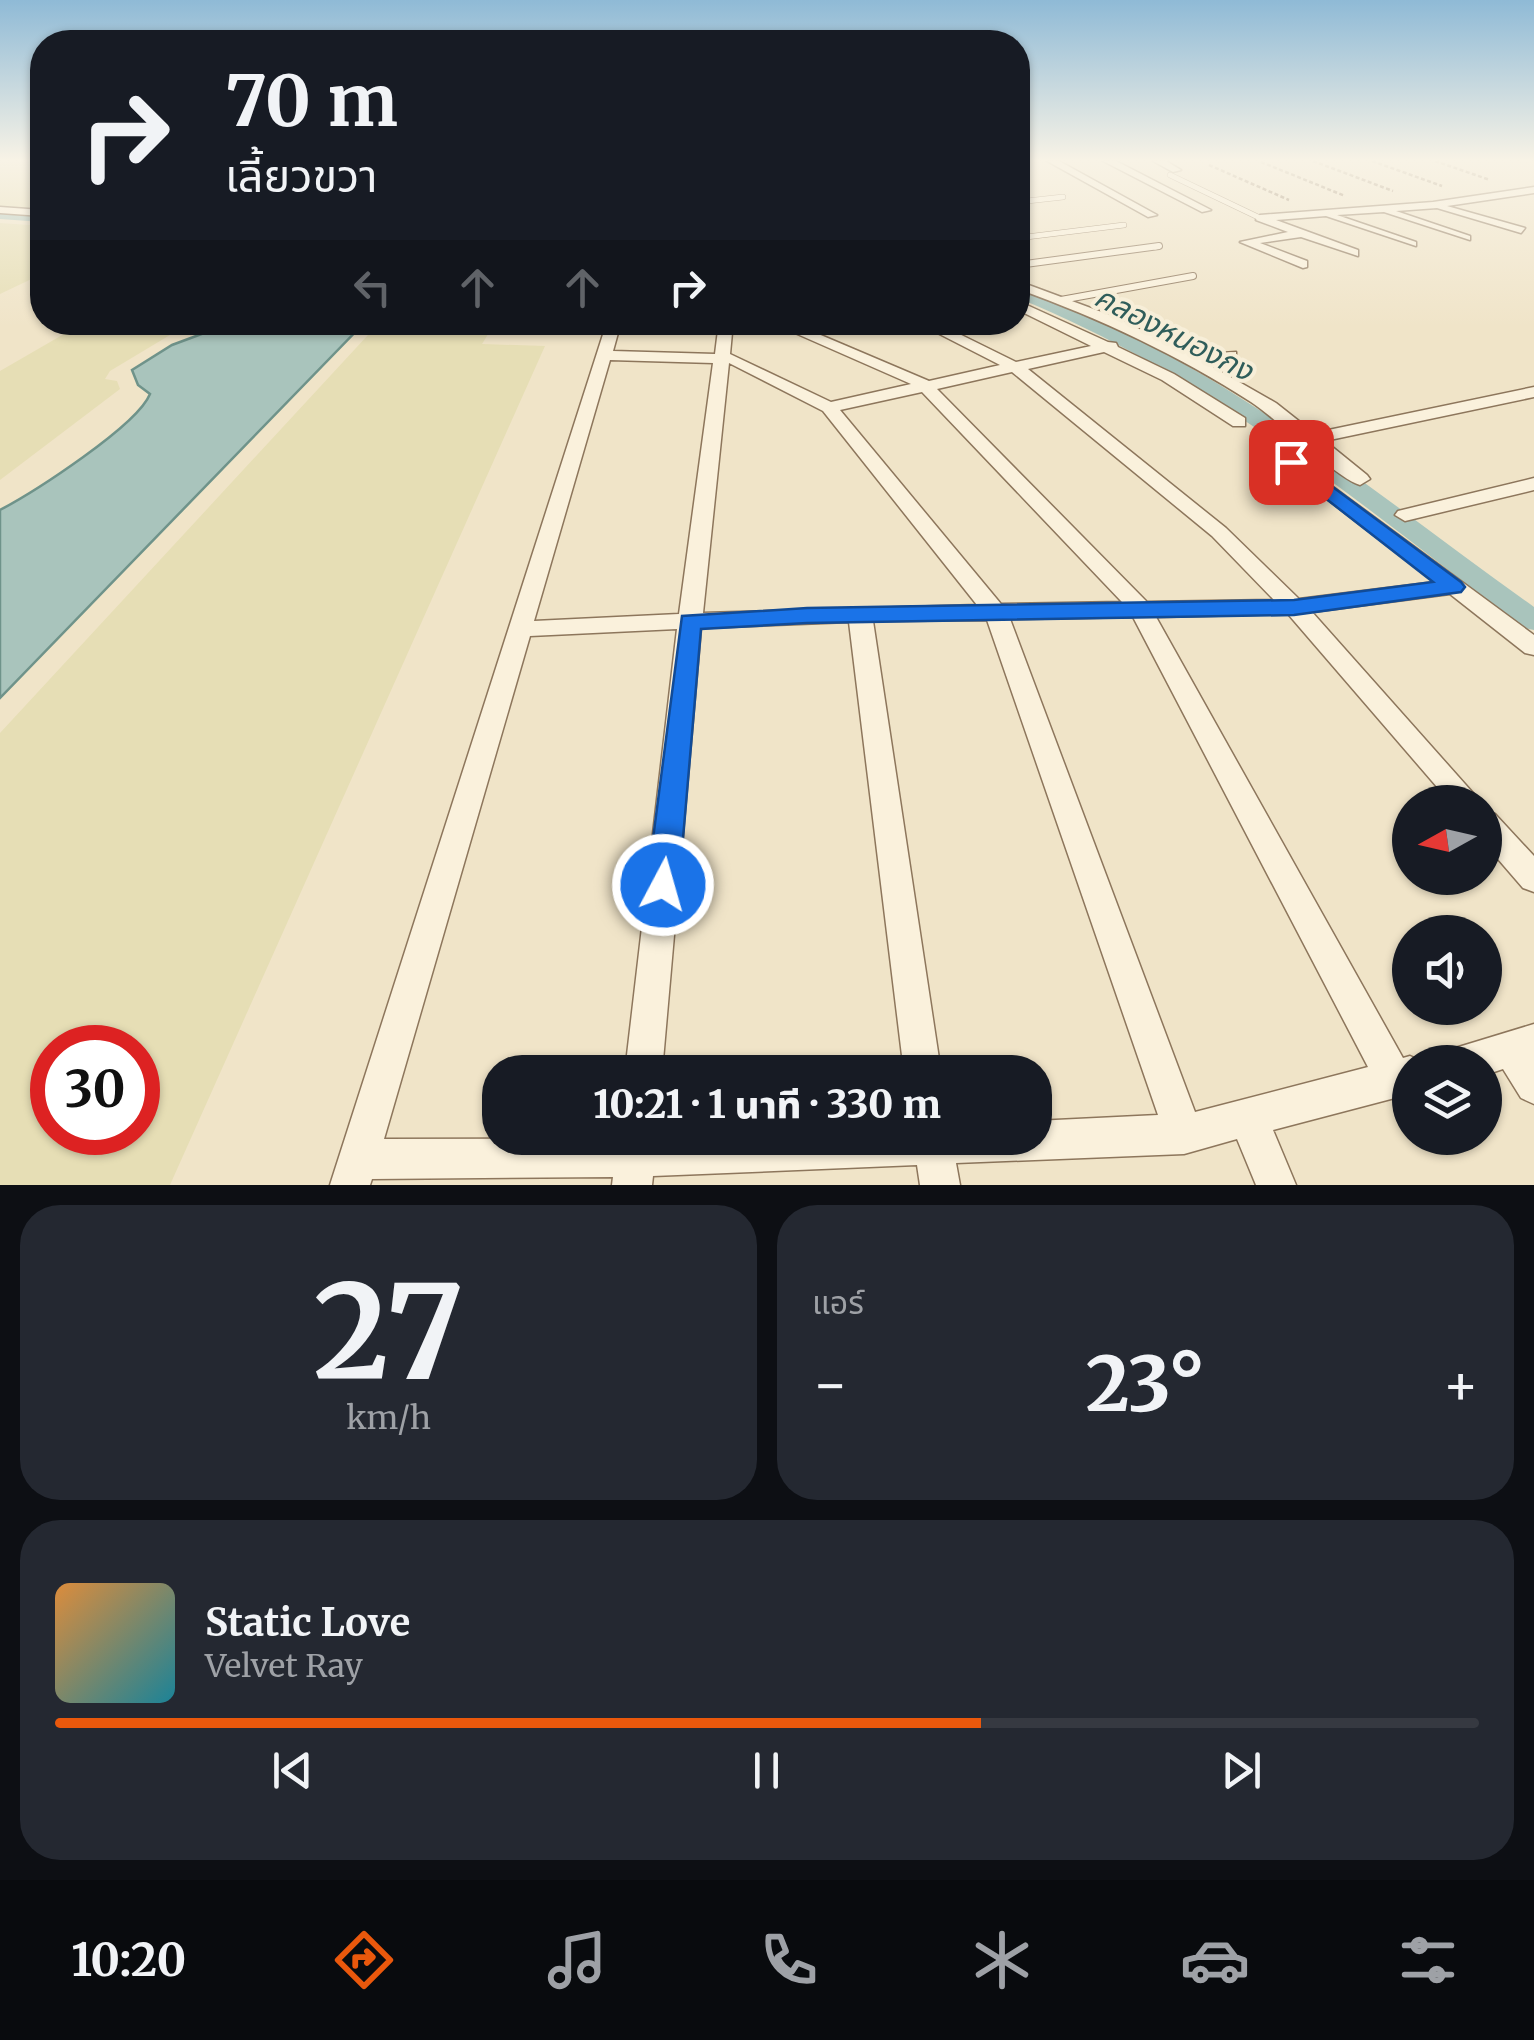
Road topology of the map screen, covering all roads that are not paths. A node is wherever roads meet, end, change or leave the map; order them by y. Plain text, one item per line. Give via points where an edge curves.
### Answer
1 (1257, 216) edge
2 (1280, 216) edge
3 (1329, 216) edge
4 (1401, 216) edge
5 (1473, 216) edge
6 (1260, 218) junction
7 (1124, 224) dead end
8 (1521, 230) dead end
9 (1302, 233) junction
10 (1030, 236) edge
11 (1466, 238) dead end
12 (1412, 244) dead end
13 (1158, 246) dead end
14 (1354, 252) dead end
15 (1030, 263) edge
16 (1304, 264) dead end
17 (1193, 276) dead end
18 (1030, 288) edge
19 (1061, 300) junction
20 (1030, 310) edge
21 (610, 335) edge
22 (724, 335) edge
23 (808, 335) edge
24 (950, 335) edge
25 (1110, 346) junction
26 (605, 355) junction
27 (1231, 355) dead end
28 (720, 356) junction
29 (1189, 360) junction
30 (1017, 368) junction
31 (923, 384) junction
32 (1534, 392) edge
33 (829, 408) junction
34 (1239, 422) dead end
35 (1309, 439) junction
36 (1291, 462) dead end
37 (1360, 479) dead end
38 (1534, 484) edge
39 (1406, 515) dead end
40 (1454, 587) junction
41 (1294, 607) junction
42 (1140, 608) junction
43 (996, 613) junction
44 (860, 616) junction
45 (690, 622) junction
46 (523, 629) junction
47 (1534, 647) edge
48 (1452, 785) edge
49 (1502, 842) edge
50 (1534, 878) edge
51 (1523, 1047) edge
52 (646, 1055) edge
53 (921, 1055) edge
54 (1392, 1059) edge
55 (1392, 1080) edge
56 (1534, 1085) edge
57 (1249, 1120) junction
58 (1184, 1134) junction
59 (1052, 1137) edge
60 (710, 1155) edge
61 (935, 1155) edge
62 (635, 1160) edge
63 (354, 1172) edge
64 (940, 1185) edge
65 (1276, 1185) edge

1 - 6 lane
2 - 6 street
3 - 12 street
4 - 11 street
5 - 8 street
6 - 9 street
7 - 10 lane
9 - 14 street
9 - 16 street via 1246,242
13 - 15 lane
17 - 19 lane
18 - 19 street
19 - 29 street
20 - 25 street
21 - 26 street
22 - 28 street
23 - 31 street
24 - 30 street
25 - 30 street
25 - 34 street
26 - 28 street
26 - 46 street
27 - 29 street
28 - 33 street via 753,366
28 - 45 street
29 - 35 street via 1259,400
30 - 31 street
30 - 41 street via 1219,532
31 - 33 street
31 - 42 street
32 - 35 street
33 - 43 street
35 - 37 street
36 - 40 street
38 - 39 street
40 - 41 street
40 - 47 street
41 - 42 street
41 - 48 street
42 - 43 street
42 - 54 street
43 - 44 street
43 - 58 street
44 - 45 street
44 - 53 street
45 - 46 street
45 - 52 street
46 - 63 street
49 - 50 street
51 - 56 street
55 - 57 street
57 - 58 street
57 - 65 street
58 - 59 street
60 - 62 street
61 - 64 street
62 - 63 street

